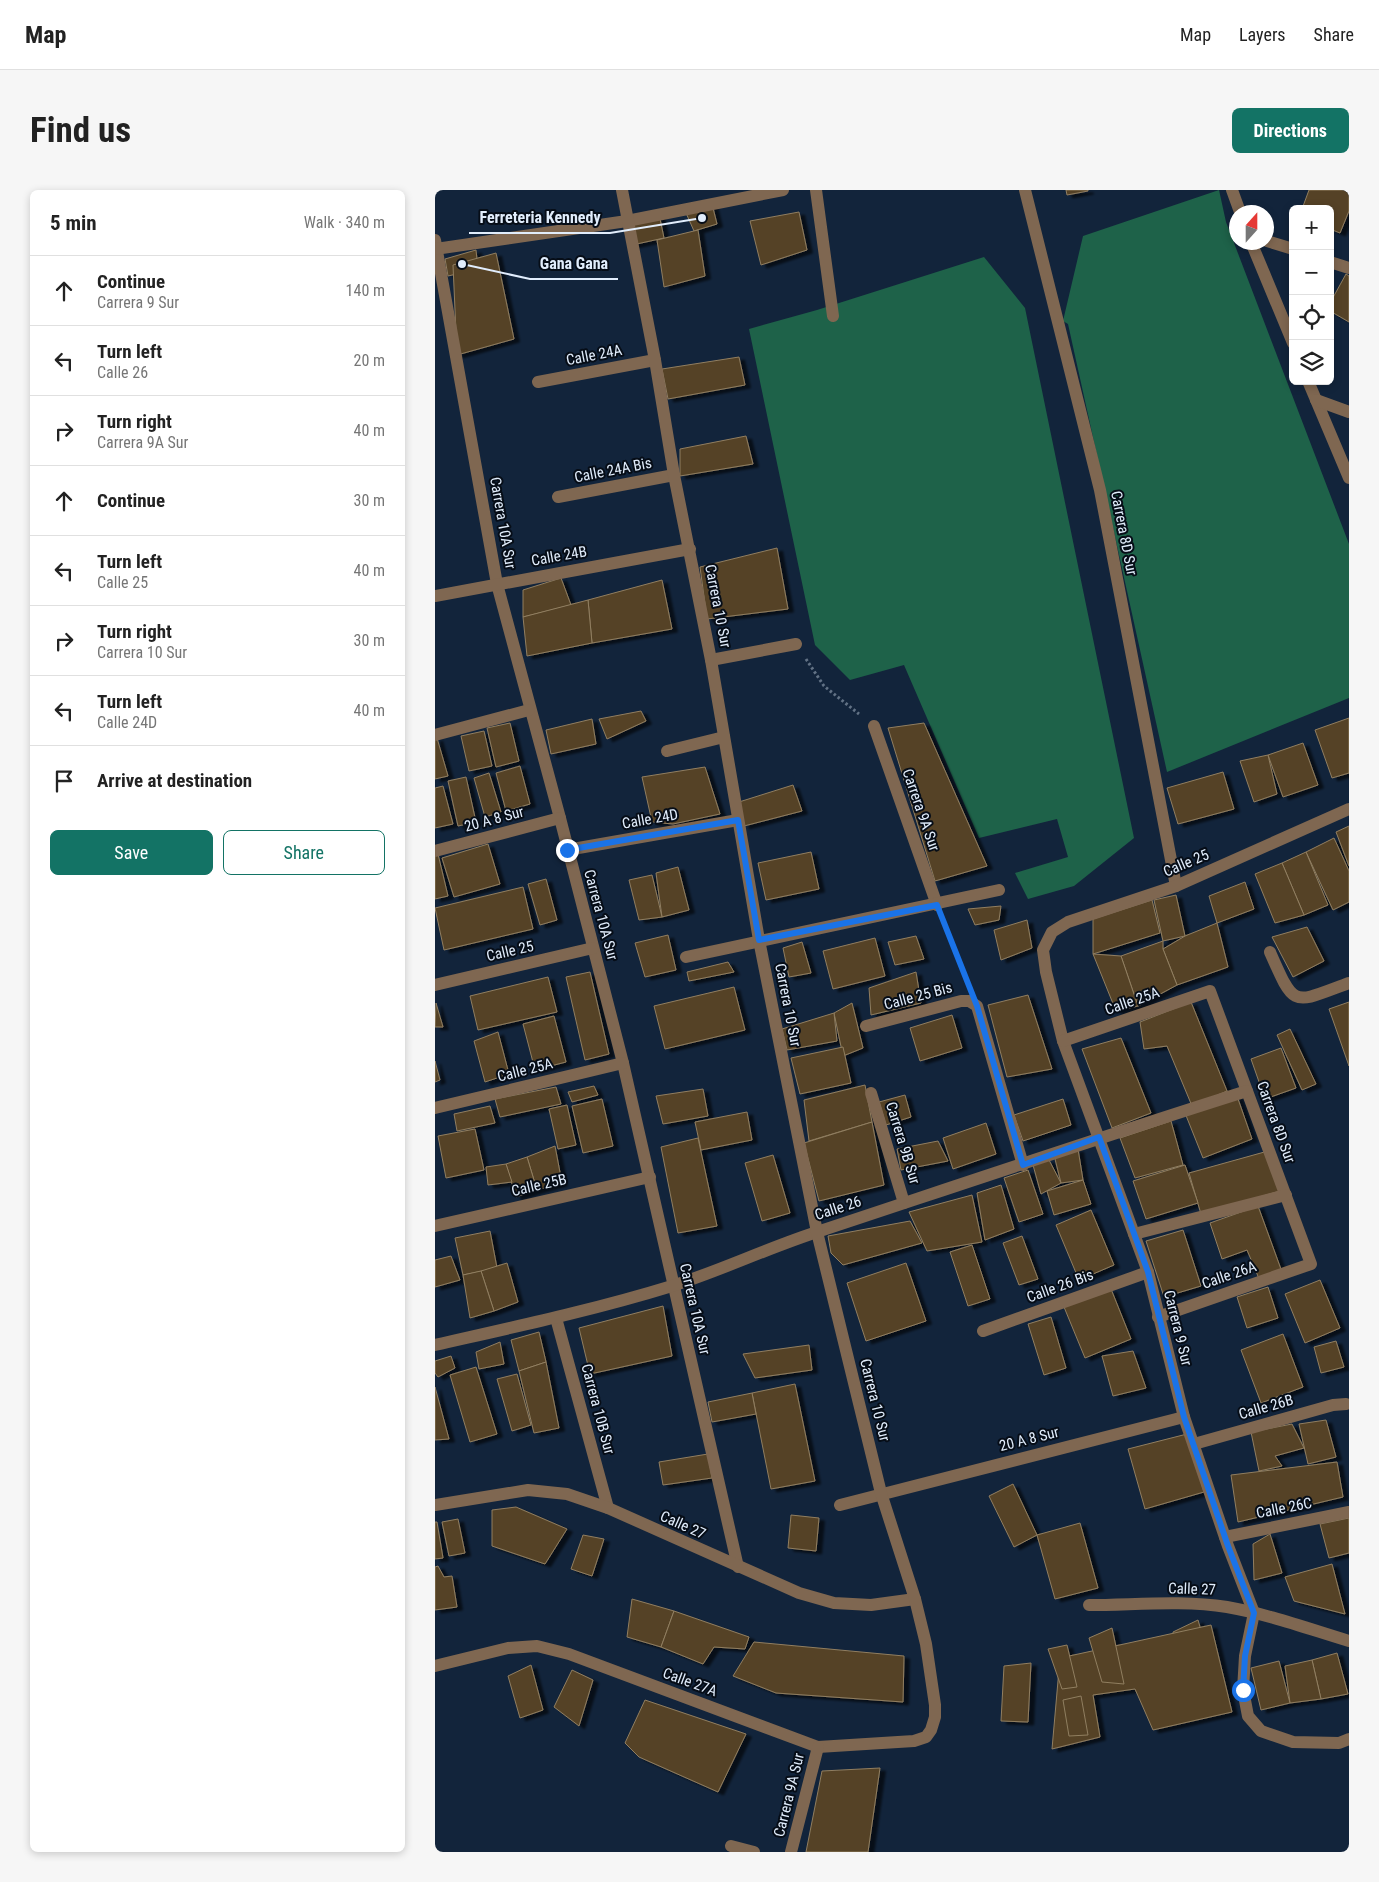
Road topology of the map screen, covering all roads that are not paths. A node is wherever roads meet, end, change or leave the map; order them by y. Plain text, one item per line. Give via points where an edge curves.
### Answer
1 (622, 190) edge
2 (783, 190) edge
3 (816, 190) edge
4 (1025, 190) edge
5 (1232, 190) edge
6 (1237, 205) edge
7 (627, 221) junction
8 (1274, 243) edge
9 (436, 245) edge
10 (1289, 248) edge
11 (1254, 250) edge
12 (1334, 263) edge
13 (1349, 268) edge
14 (833, 316) dead end
15 (1292, 340) edge
16 (655, 360) junction
17 (538, 382) dead end
18 (1310, 385) edge
19 (1316, 400) junction
20 (1349, 412) edge
21 (674, 475) junction
22 (1349, 478) edge
23 (558, 497) dead end
24 (690, 549) junction
25 (497, 584) junction
26 (435, 596) edge
27 (796, 644) road end
28 (711, 660) junction
29 (529, 710) junction
30 (874, 726) road end
31 (435, 735) edge
32 (724, 736) junction
33 (667, 751) dead end
34 (1349, 809) edge
35 (560, 818) junction
36 (738, 820) junction
37 (567, 850) junction
38 (435, 851) edge
39 (1176, 886) junction
40 (999, 890) dead end
41 (937, 905) junction
42 (759, 940) junction
43 (593, 948) junction
44 (1043, 950) joint
45 (1270, 952) dead end
46 (687, 957) dead end
47 (1349, 983) edge
48 (435, 985) edge
49 (1210, 991) joint
50 (866, 1026) dead end
51 (1063, 1041) junction
52 (623, 1063) junction
53 (1247, 1091) junction
54 (871, 1093) dead end
55 (435, 1108) edge
56 (1099, 1137) junction
57 (1023, 1165) junction
58 (650, 1176) junction
59 (1286, 1195) junction
60 (904, 1203) junction
61 (435, 1226) edge
62 (817, 1232) junction
63 (1134, 1234) junction
64 (1311, 1264) joint
65 (1148, 1272) junction
66 (673, 1285) junction
67 (1158, 1317) junction
68 (556, 1318) junction
69 (983, 1331) dead end
70 (435, 1345) edge
71 (1346, 1404) dead end
72 (1184, 1417) junction
73 (1194, 1444) junction
74 (881, 1493) junction
75 (435, 1505) edge
76 (841, 1506) dead end
77 (608, 1508) junction
78 (1349, 1512) edge
79 (1225, 1536) junction
80 (738, 1567) junction
81 (915, 1599) junction
82 (1089, 1605) dead end
83 (1254, 1613) junction
84 (1349, 1641) edge
85 (435, 1666) edge
86 (931, 1730) joint
87 (1349, 1739) edge
88 (818, 1747) junction
89 (731, 1846) dead end
90 (754, 1852) edge
91 (791, 1852) edge

1 - 7 street, Carrera 10 Sur
2 - 7 street
3 - 14 street
4 - 39 street, Carrera 8D Sur via 1100,490
5 - 6 street
7 - 9 street
7 - 16 street, Carrera 10 Sur
8 - 10 street
9 - 25 street, Carrera 10A Sur
11 - 15 street
12 - 13 street
16 - 17 street, Calle 24A
16 - 21 street, Carrera 10 Sur
18 - 19 street
19 - 20 street
19 - 22 street
21 - 23 street, Calle 24A Bis
21 - 24 street, Carrera 10 Sur
24 - 25 street, Calle 24B
24 - 28 street, Carrera 10 Sur
25 - 26 street, Calle 24B
25 - 29 street, Carrera 10A Sur
27 - 28 street
28 - 32 street, Carrera 10 Sur
29 - 31 street
29 - 35 street, Carrera 10A Sur
30 - 41 street, Carrera 9A Sur
32 - 33 street
32 - 36 street, Carrera 10 Sur
34 - 39 street, Calle 25
35 - 37 street, Carrera 10A Sur
35 - 38 street, 20 A 8 Sur
36 - 37 street, Calle 24D
36 - 42 street, Carrera 10 Sur
37 - 43 street, Carrera 10A Sur
39 - 44 street, Calle 25 via 1068,922 1052,932
40 - 41 street
41 - 42 street
42 - 46 street
42 - 62 street, Carrera 10 Sur
43 - 48 street, Calle 25
43 - 52 street, Carrera 10A Sur
44 - 51 street, Carrera 9 Sur
45 - 47 street via 1286,987 1300,998 1309,998
49 - 51 street, Calle 25A
49 - 53 street, Carrera 8D Sur
50 - 57 street, Calle 25 Bis via 961,1001 977,1006
51 - 56 street, Carrera 9 Sur
52 - 55 street, Calle 25A
52 - 58 street, Carrera 10A Sur
53 - 56 street, Calle 26
53 - 59 street, Carrera 8D Sur
54 - 60 street, Carrera 9B Sur
56 - 57 street, Calle 26
56 - 63 street, Carrera 9 Sur
57 - 60 street, Calle 26
58 - 61 street, Calle 25B
58 - 66 street, Carrera 10A Sur
59 - 63 street
59 - 64 street, Carrera 8D Sur
60 - 62 street, Calle 26
62 - 66 street, Calle 26
62 - 74 street, Carrera 10 Sur
63 - 65 street, Carrera 9 Sur
64 - 67 street, Calle 26A
65 - 67 street, Carrera 9 Sur
65 - 69 street, Calle 26 Bis
66 - 68 street, Calle 26
66 - 80 street, Carrera 10A Sur
67 - 72 street, Carrera 9 Sur
68 - 70 street, Calle 26
68 - 77 street, Carrera 10B Sur
71 - 73 street, Calle 26B
72 - 73 street, Carrera 9 Sur
72 - 74 street, 20 A 8 Sur
73 - 79 street, Carrera 9 Sur
74 - 76 street
74 - 81 street, Carrera 10 Sur
75 - 77 street, Calle 27 via 528,1490 567,1494
77 - 80 street, Calle 27
78 - 79 street, Calle 26C
79 - 83 street, Carrera 9 Sur
80 - 81 street, Calle 27 via 799,1593 834,1603 871,1605
81 - 86 street, Carrera 10 Sur via 935,1705
82 - 83 street, Calle 27 via 1199,1604
83 - 84 street, Calle 27
83 - 87 street via 1245,1656 1243,1690 1248,1716 1261,1731 1293,1742
85 - 88 street, Calle 27A via 508,1648 537,1646 569,1654
86 - 88 street, Calle 27A via 926,1737 914,1741
88 - 91 street, Carrera 9A Sur
89 - 90 street

